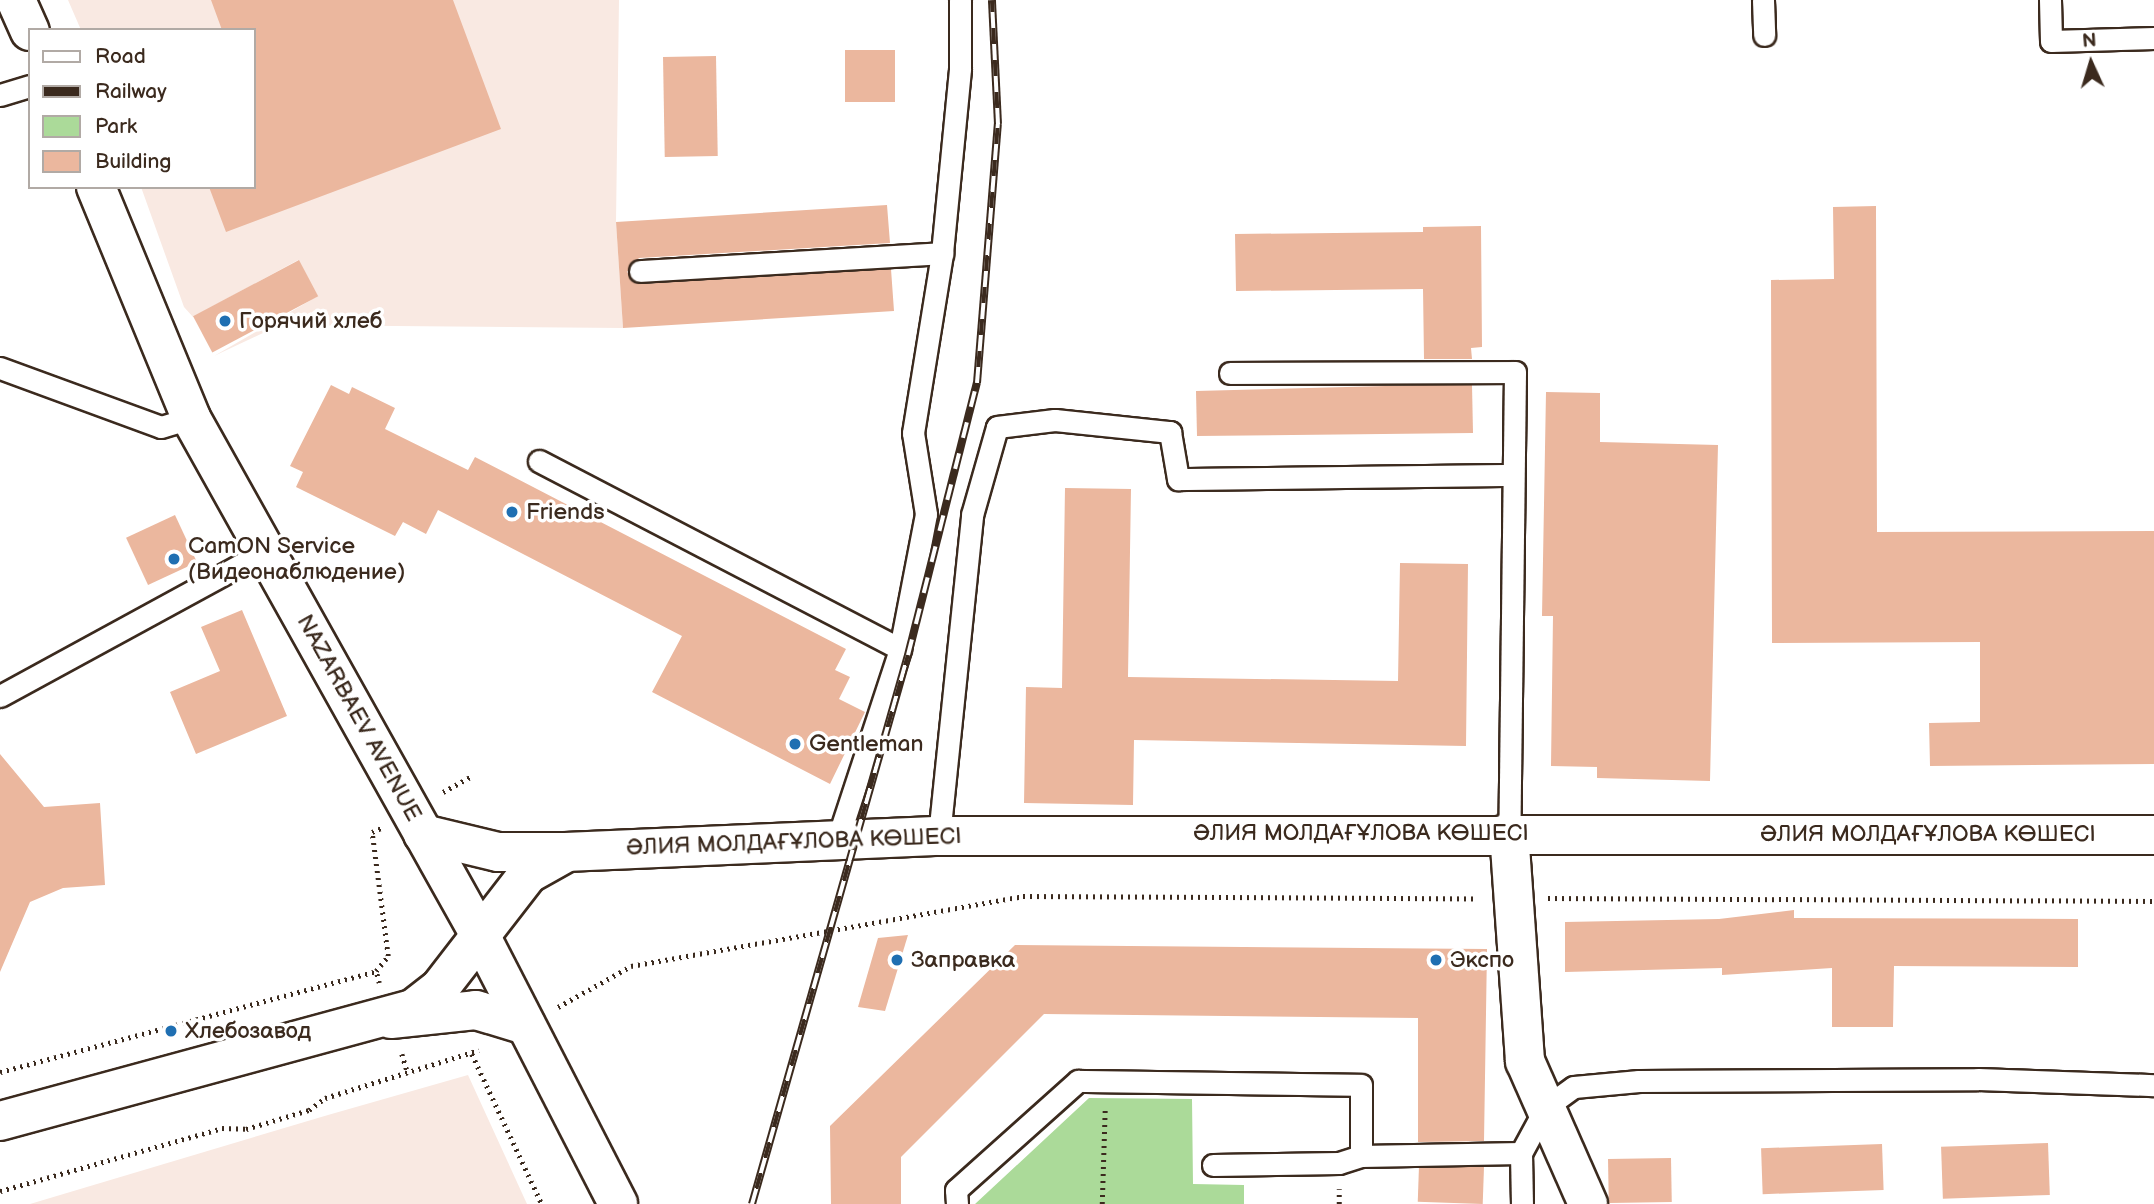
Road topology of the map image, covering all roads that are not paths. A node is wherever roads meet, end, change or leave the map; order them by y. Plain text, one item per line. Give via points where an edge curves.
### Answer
1 (16, 0) edge
2 (960, 0) edge
3 (1763, 0) edge
4 (2050, 0) edge
5 (29, 28) edge
6 (1764, 35) dead end
7 (2154, 38) edge
8 (28, 87) edge
9 (0, 95) edge
10 (97, 189) edge
11 (942, 253) junction
12 (640, 271) dead end
13 (0, 368) edge
14 (1230, 373) dead end
15 (191, 418) junction
16 (539, 461) dead end
17 (1513, 475) junction
18 (266, 551) junction
19 (900, 649) junction
20 (0, 696) edge
21 (417, 822) junction
22 (1508, 832) junction
23 (2154, 835) edge
24 (939, 836) junction
25 (838, 838) junction
26 (568, 852) junction
27 (480, 935) junction
28 (391, 1019) junction
29 (527, 1025) junction
30 (2154, 1085) edge
31 (1546, 1107) junction
32 (0, 1121) edge
33 (1521, 1153) junction
34 (1361, 1156) junction
35 (1213, 1165) dead end
36 (618, 1204) edge
37 (957, 1204) edge
38 (1521, 1204) edge
39 (1588, 1204) edge

1 - 5 main road
2 - 11 lane via 960,68
3 - 6 lane
4 - 7 lane via 2051,41
8 - 9 lane
10 - 15 main road, NAZARBAEV AVENUE
11 - 12 lane
11 - 19 lane via 913,433 926,514
13 - 15 lane via 162,428
14 - 17 lane via 1515,372
15 - 18 main road, NAZARBAEV AVENUE
16 - 19 lane
17 - 22 lane
17 - 24 lane via 1178,478 1170,432 1055,420 997,427 972,515
18 - 20 lane
18 - 21 main road, NAZARBAEV AVENUE
19 - 25 lane
21 - 26 main road, ӘЛИЯ МОЛДАҒҰЛОВА КӨШЕСІ via 498,852
21 - 27 main road, NAZARBAEV AVENUE
22 - 23 main road, ӘЛИЯ МОЛДАҒҰЛОВА КӨШЕСІ
22 - 24 main road, ӘЛИЯ МОЛДАҒҰЛОВА КӨШЕСІ
22 - 31 main road via 1525,1060
24 - 25 main road, ӘЛИЯ МОЛДАҒҰЛОВА КӨШЕСІ
25 - 26 main road, ӘЛИЯ МОЛДАҒҰЛОВА КӨШЕСІ
26 - 27 main road via 528,874
27 - 28 main road via 429,999
27 - 29 main road, NAZARBAEV AVENUE
28 - 29 main road via 476,1010
28 - 32 main road
29 - 36 main road, NAZARBAEV AVENUE
30 - 31 lane via 1978,1079 1639,1081 1574,1087
31 - 33 lane
31 - 39 main road
33 - 34 lane
33 - 38 lane
34 - 35 lane via 1339,1163
34 - 37 lane via 1361,1085 1078,1081 956,1189

